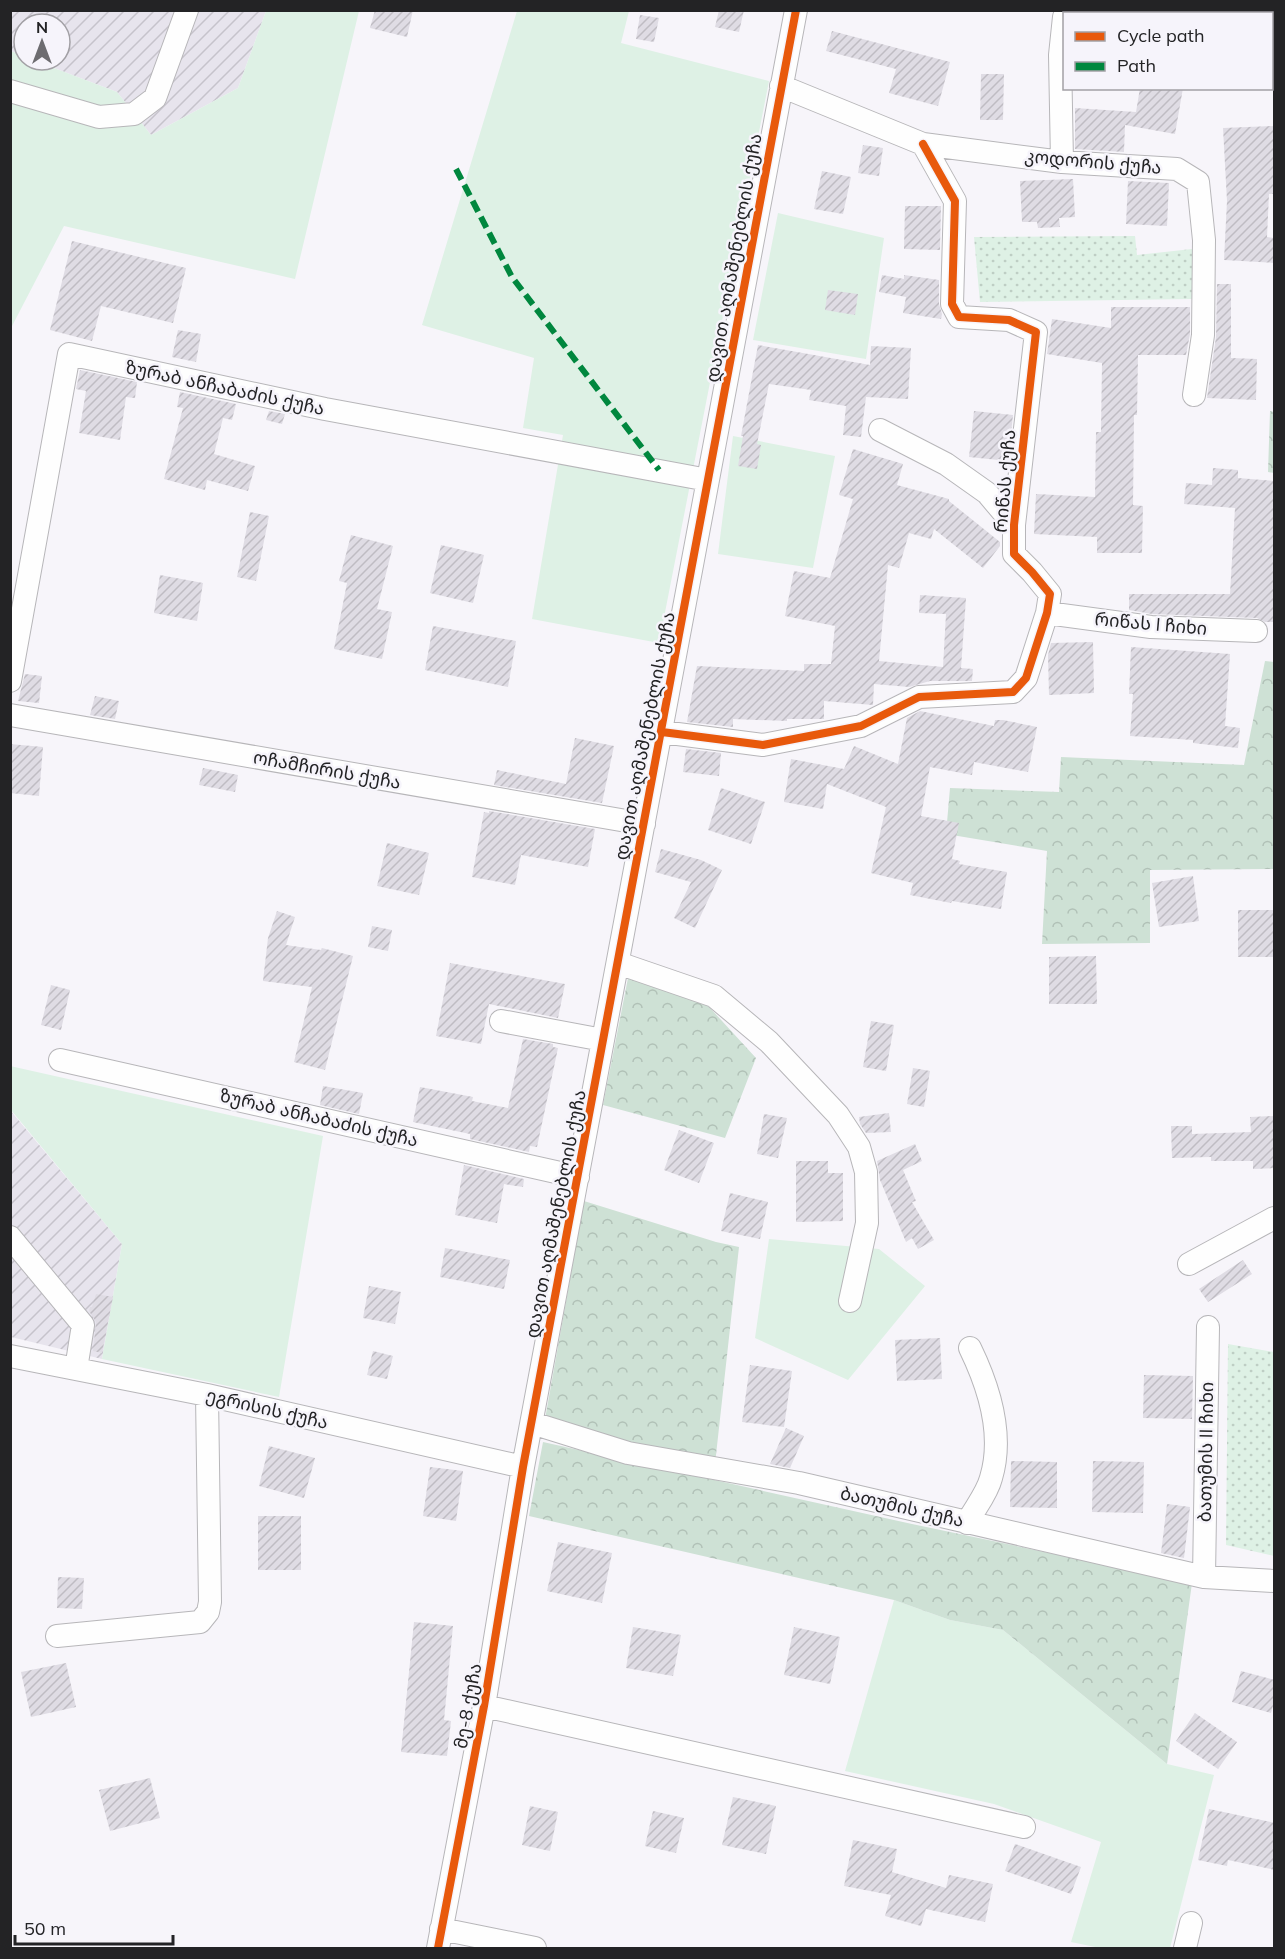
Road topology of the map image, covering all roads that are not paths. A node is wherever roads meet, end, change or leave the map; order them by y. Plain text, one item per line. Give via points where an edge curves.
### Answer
1 (187, 10) edge
2 (796, 10) edge
3 (1063, 30) edge
4 (781, 87) junction
5 (10, 91) edge
6 (923, 144) junction
7 (1062, 162) junction
8 (1194, 395) dead end
9 (880, 430) dead end
10 (708, 480) junction
11 (1014, 525) junction
12 (1047, 613) junction
13 (1256, 632) dead end
14 (10, 681) edge
15 (10, 716) edge
16 (662, 732) junction
17 (644, 824) junction
18 (618, 963) junction
19 (501, 1021) dead end
20 (603, 1041) junction
21 (60, 1060) dead end
22 (578, 1177) junction
23 (1275, 1218) edge
24 (10, 1237) edge
25 (1189, 1264) dead end
26 (850, 1301) dead end
27 (1208, 1327) dead end
28 (970, 1348) dead end
29 (10, 1356) edge
30 (76, 1369) junction
31 (207, 1395) junction
32 (532, 1423) junction
33 (523, 1467) junction
34 (967, 1523) junction
35 (1204, 1577) junction
36 (1275, 1581) edge
37 (57, 1636) dead end
38 (484, 1706) junction
39 (1024, 1827) dead end
40 (1191, 1923) dead end
41 (440, 1939) edge
42 (535, 1948) edge
43 (1185, 1948) edge

1 - 5 street via 155,98 134,114 99,117
2 - 4 street, დავით აღმაშენებლის ქუჩა
3 - 7 street
4 - 6 street, კოდორის ქუჩა
4 - 10 street, დავით აღმაშენებლის ქუჩა
6 - 7 street, კოდორის ქუჩა
6 - 11 street, რიწას ქუჩა via 954,201 952,304 959,317 1009,320 1036,332
7 - 8 street, კოდორის ქუჩა via 1177,169 1198,182 1204,240 1203,335
9 - 11 street via 946,464 987,493
10 - 14 street, ზურაბ ანჩაბაძის ქუჩა via 325,409 69,354
10 - 16 street, დავით აღმაშენებლის ქუჩა
11 - 12 street, რიწას ქუჩა via 1014,554 1050,594
12 - 13 street, რიწას I ჩიხი via 1151,627
12 - 16 street, რიწას ქუჩა via 1026,678 1013,692 920,697 861,726 763,745
15 - 17 street, ოჩამჩირის ქუჩა
16 - 17 street, დავით აღმაშენებლის ქუჩა
17 - 18 street, დავით აღმაშენებლის ქუჩა
18 - 20 street, დავით აღმაშენებლის ქუჩა
18 - 26 street via 714,996 769,1042 838,1115 859,1147 866,1172 867,1223
19 - 20 street
20 - 22 street, დავით აღმაშენებლის ქუჩა
21 - 22 street, ზურაბ ანჩაბაძის ქუჩა
22 - 32 street, დავით აღმაშენებლის ქუჩა
23 - 25 street
24 - 30 street via 83,1325
27 - 35 street, ბათუმის II ჩიხი
28 - 34 street via 984,1377 996,1447 991,1480
29 - 30 street, ეგრისის ქუჩა
30 - 31 street, ეგრისის ქუჩა
31 - 33 street, ეგრისის ქუჩა
31 - 37 street via 208,1612 200,1622
32 - 33 street, დავით აღმაშენებლის ქუჩა
32 - 34 street, ბათუმის ქუჩა via 628,1453 799,1483
33 - 38 street, მე-8 ქუჩა
34 - 35 street, ბათუმის ქუჩა
35 - 36 street, ბათუმის ქუჩა
38 - 39 street
38 - 41 street, მე-8 ქუჩა
40 - 43 street
41 - 42 street

